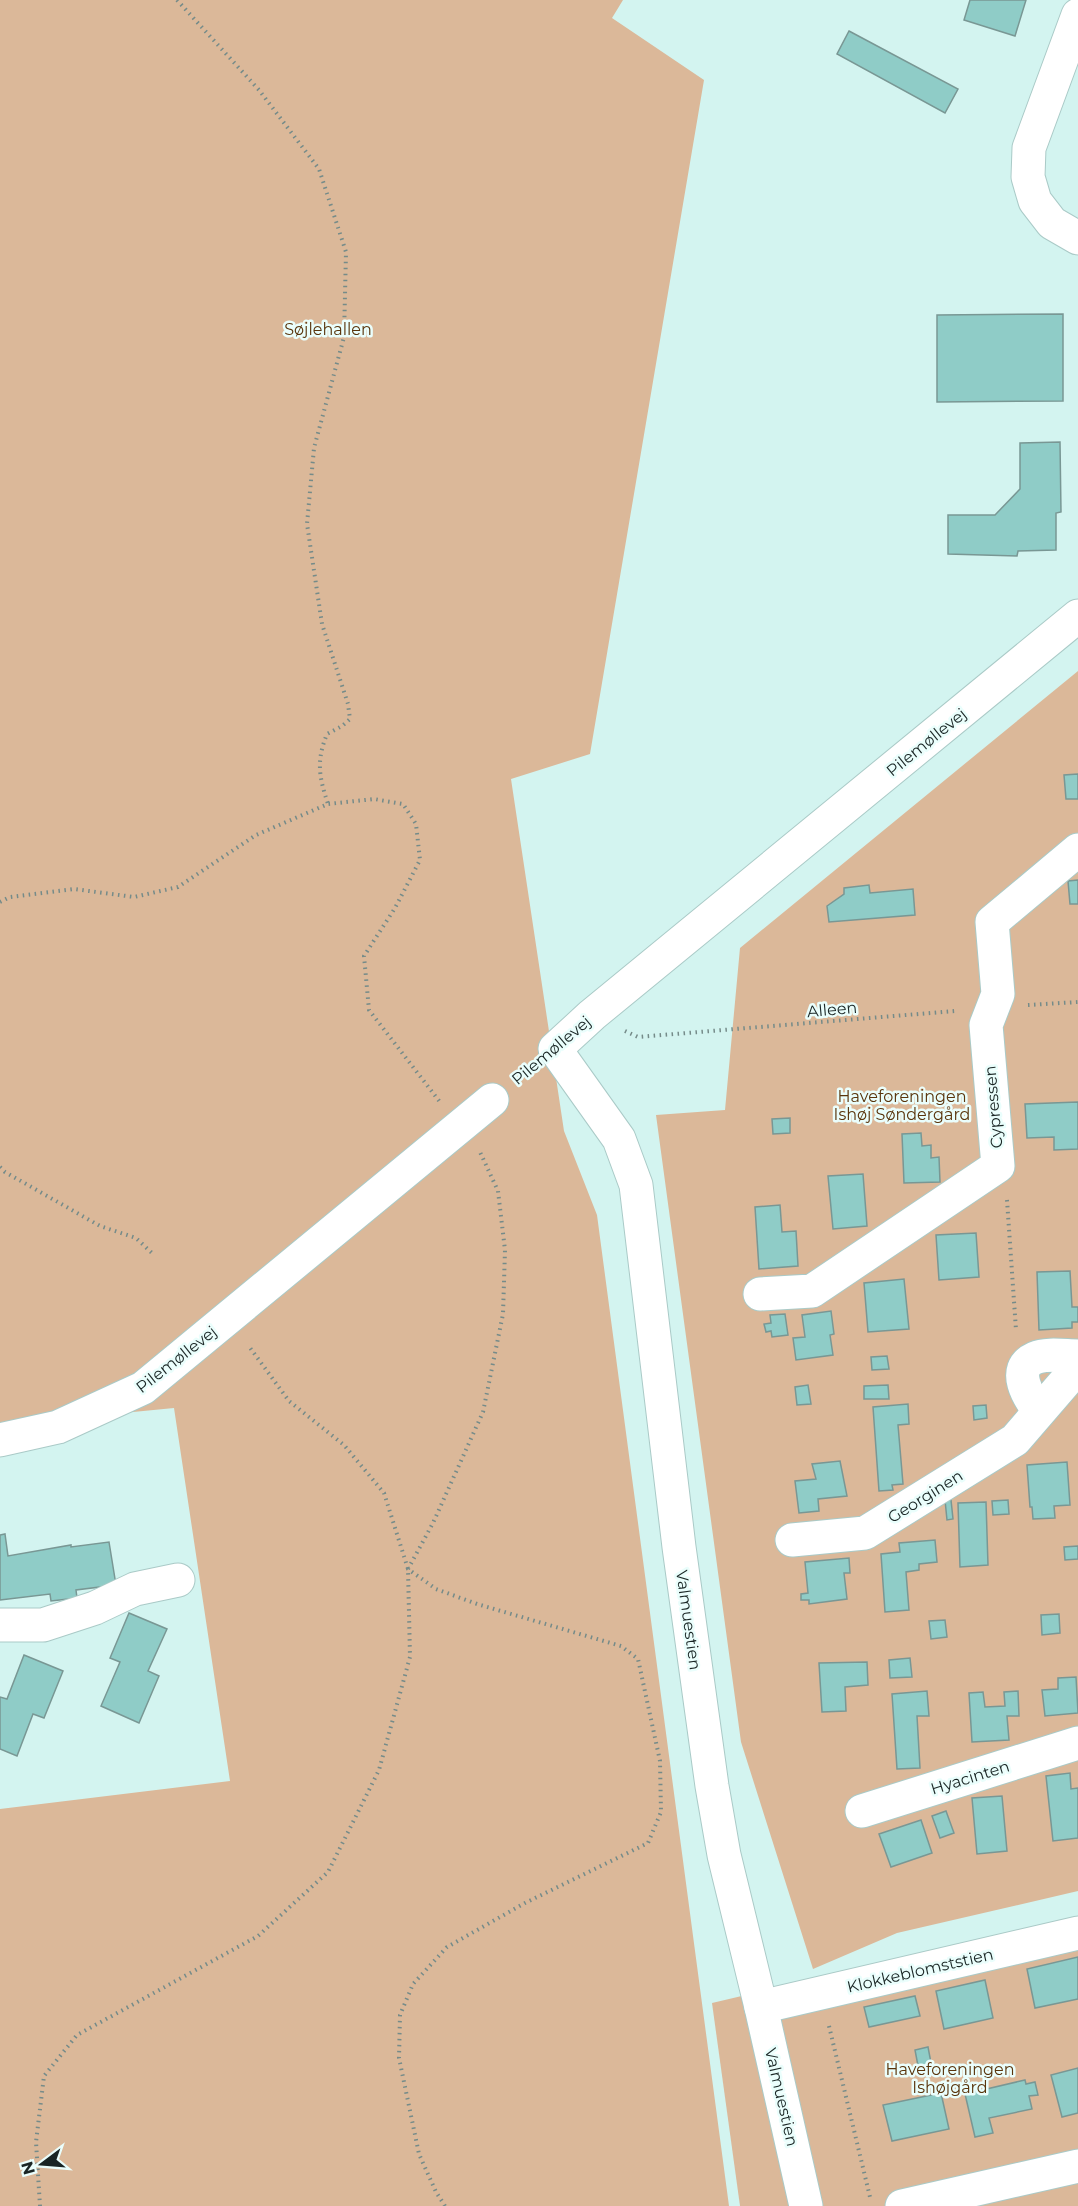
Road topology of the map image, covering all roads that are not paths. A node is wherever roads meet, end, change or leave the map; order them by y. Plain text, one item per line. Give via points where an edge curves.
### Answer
1 (1078, 15) edge
2 (1078, 238) edge
3 (1078, 616) edge
4 (1078, 850) edge
5 (555, 1049) joint
6 (492, 1100) dead end
7 (760, 1294) dead end
8 (1078, 1356) edge
9 (1078, 1367) edge
10 (1039, 1411) junction
11 (0, 1440) edge
12 (792, 1540) dead end
13 (178, 1580) dead end
14 (0, 1625) edge
15 (1078, 1743) edge
16 (862, 1811) dead end
17 (1078, 1933) edge
18 (761, 2007) junction
19 (1078, 2166) edge
20 (806, 2206) edge
21 (902, 2206) edge

1 - 2 street via 1029,148 1028,177 1035,201 1052,223
3 - 5 street, Pilemøllevej
4 - 7 street, Cypressen via 992,922 998,994 986,1025 998,1166 812,1291
5 - 18 street, Valmuestien via 619,1139 636,1185 712,1786 724,1855
6 - 11 street, Pilemøllevej via 143,1388 58,1427
8 - 10 street via 1042,1356 1027,1364 1023,1382
9 - 10 street, Georginen
10 - 12 street, Georginen via 1015,1440 865,1533
13 - 14 street via 135,1589 44,1625
15 - 16 street, Hyacinten
17 - 18 street, Klokkeblomststien
18 - 20 street, Valmuestien
19 - 21 street

